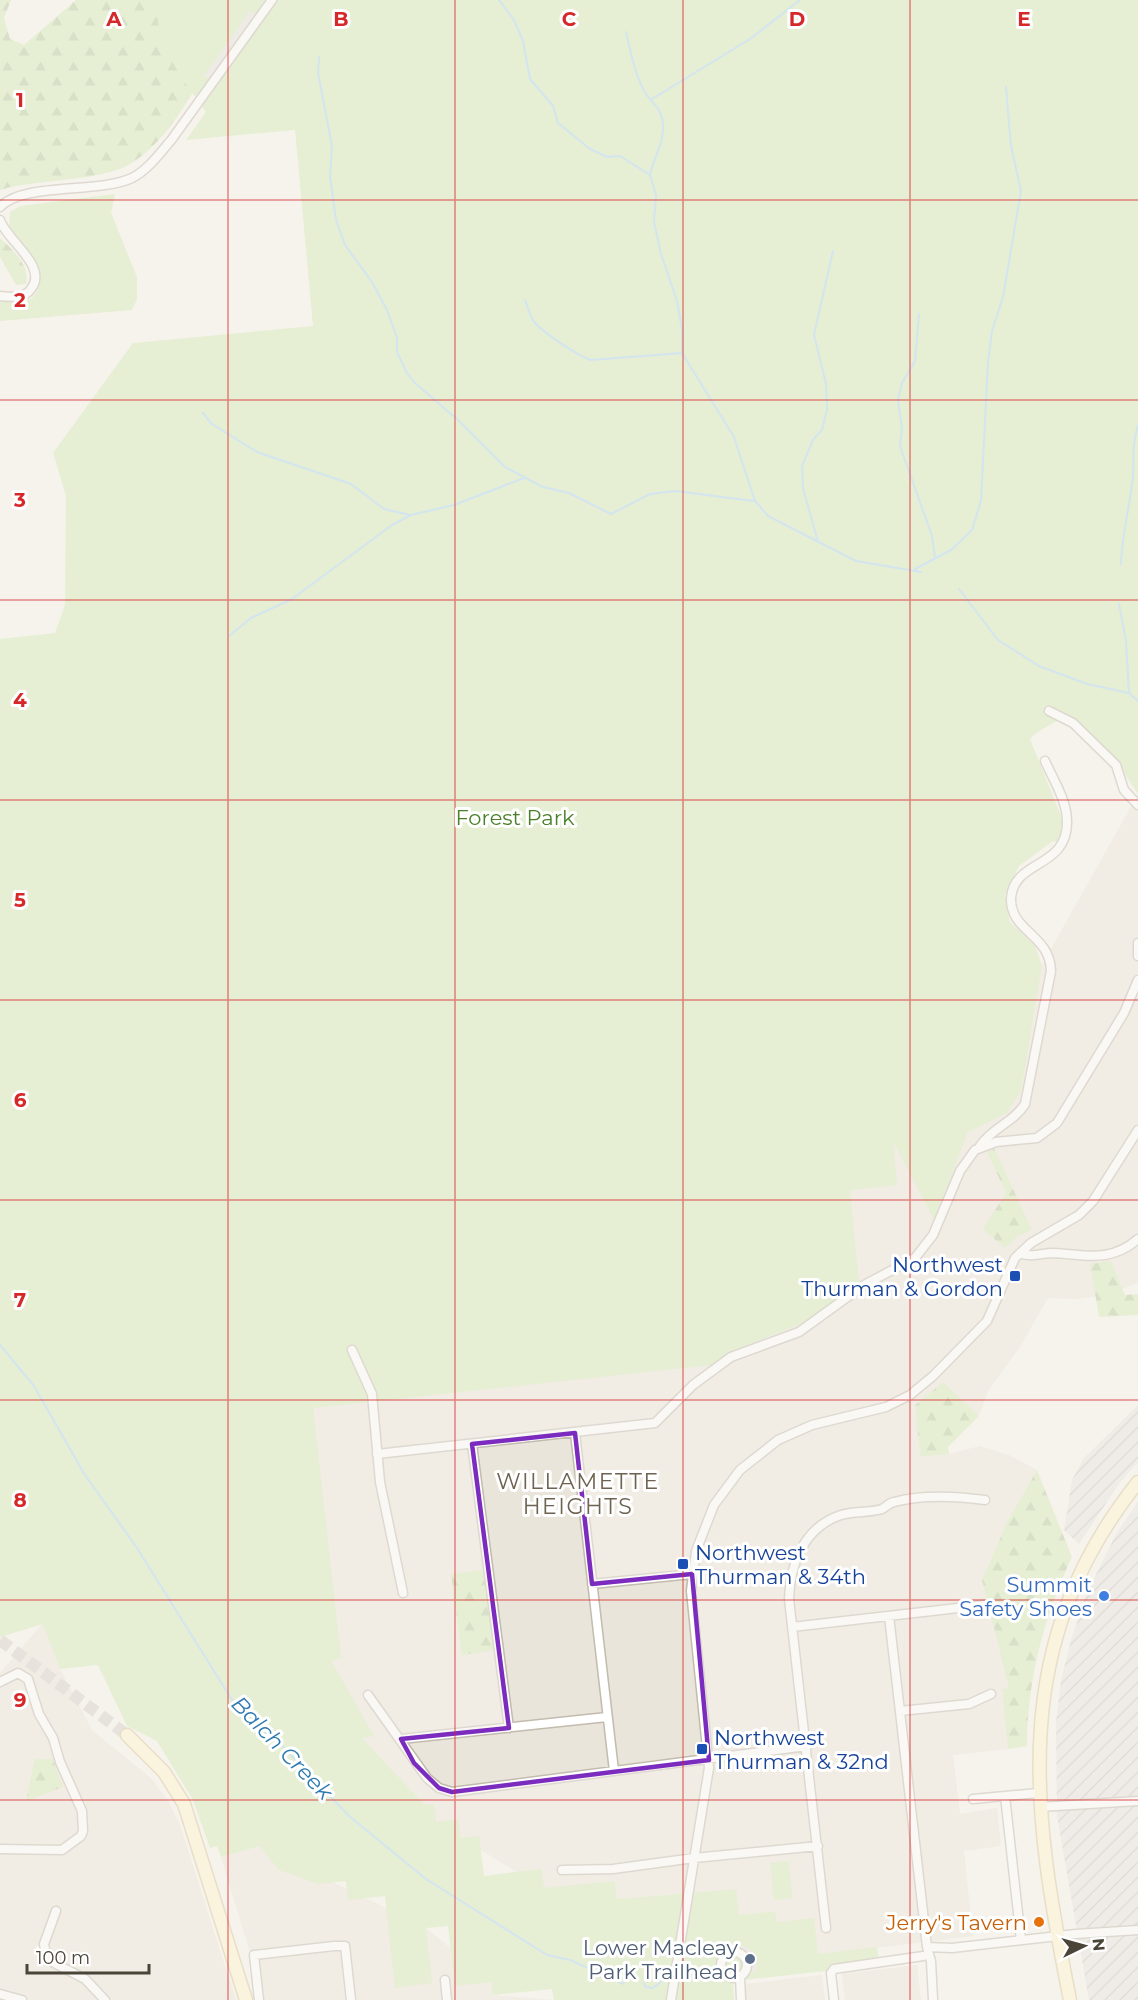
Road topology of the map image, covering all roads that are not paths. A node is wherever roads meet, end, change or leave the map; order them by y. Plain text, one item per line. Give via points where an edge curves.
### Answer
1 (272, 0) edge
2 (0, 207) edge
3 (0, 220) edge
4 (0, 296) edge
5 (1049, 711) dead end
6 (1045, 761) dead end
7 (1138, 805) edge
8 (1138, 943) edge
9 (1138, 956) edge
10 (1138, 980) edge
11 (1138, 1130) edge
12 (980, 1146) junction
13 (1138, 1239) edge
14 (1020, 1253) junction
15 (352, 1350) dead end
16 (574, 1433) junction
17 (472, 1444) junction
18 (377, 1454) junction
19 (1138, 1482) edge
20 (985, 1500) dead end
21 (692, 1574) junction
22 (592, 1584) junction
23 (404, 1593) dead end
24 (984, 1605) dead end
25 (890, 1616) junction
26 (792, 1627) junction
27 (0, 1682) edge
28 (991, 1694) dead end
29 (369, 1695) dead end
30 (900, 1711) junction
31 (608, 1717) junction
32 (509, 1728) junction
33 (127, 1735) tunnel mouth
34 (401, 1739) junction
35 (807, 1746) junction
36 (710, 1760) junction
37 (614, 1772) junction
38 (1038, 1793) junction
39 (1005, 1796) junction
40 (973, 1799) dead end
41 (1138, 1801) edge
42 (1040, 1807) junction
43 (818, 1846) junction
44 (0, 1849) edge
45 (694, 1858) junction
46 (562, 1870) dead end
47 (56, 1911) dead end
48 (826, 1928) dead end
49 (1138, 1930) edge
50 (1059, 1936) junction
51 (1021, 1940) junction
52 (927, 1947) junction
53 (923, 1956) junction
54 (929, 1968) junction
55 (740, 1976) dead end
56 (445, 1980) dead end
57 (0, 1994) edge
58 (740, 1997) edge
59 (22, 2000) edge
60 (105, 2000) edge
61 (246, 2000) edge
62 (259, 2000) edge
63 (351, 2000) edge
64 (447, 2000) edge
65 (671, 2000) edge
66 (834, 2000) edge
67 (933, 2000) edge
68 (1070, 2000) edge

1 - 2 street via 172,138 138,174 96,186 20,195
3 - 4 street via 6,234 27,255 35,277 27,293
5 - 7 street via 1073,723 1116,765 1124,790
6 - 12 street via 1064,803 1066,834 1051,858 1020,876 1011,896 1016,918 1044,946 1051,971 1024,1104 1013,1118 989,1133
8 - 9 street
10 - 12 street via 1124,1013 1052,1129 1030,1140
11 - 14 street via 1093,1201 1079,1215
12 - 16 street via 964,1165 933,1235 915,1258 864,1285 799,1332 731,1357 693,1385 656,1423
13 - 14 street via 1127,1247 1094,1257
14 - 21 street via 1007,1271 987,1321 922,1386 886,1407 792,1432 746,1465 727,1485 709,1516
15 - 18 street via 372,1394
16 - 17 street
16 - 22 street
17 - 18 street
17 - 32 street
18 - 23 street
19 - 38 main road via 1087,1560 1053,1648 1043,1701
20 - 26 street via 952,1495 892,1502 881,1509 841,1515 823,1525 804,1542 794,1562 790,1583
21 - 22 street
21 - 36 street
22 - 31 street
24 - 25 street
25 - 26 street
25 - 30 street
26 - 35 street
27 - 44 street via 18,1673 28,1679 84,1820 81,1836 62,1850
28 - 30 street via 969,1704
29 - 34 street
30 - 52 street
31 - 32 street
31 - 37 street
32 - 34 street
33 - 61 main road via 164,1772 184,1804
34 - 37 street via 407,1754 427,1779 452,1792
35 - 36 street
35 - 43 street
36 - 37 street
36 - 45 street
38 - 39 street
38 - 42 main road
39 - 40 street
39 - 51 street
41 - 42 street
42 - 50 main road
43 - 45 street
43 - 48 street
45 - 46 street via 613,1869
45 - 65 street
47 - 60 street via 44,1944 46,1955 85,1979
49 - 50 street
50 - 51 street
50 - 68 main road
51 - 52 street
52 - 53 street
52 - 54 street
53 - 54 street
53 - 66 street via 840,1967 831,1973
54 - 67 street
55 - 58 street
56 - 64 street
57 - 59 street
62 - 63 street via 254,1955 345,1947

